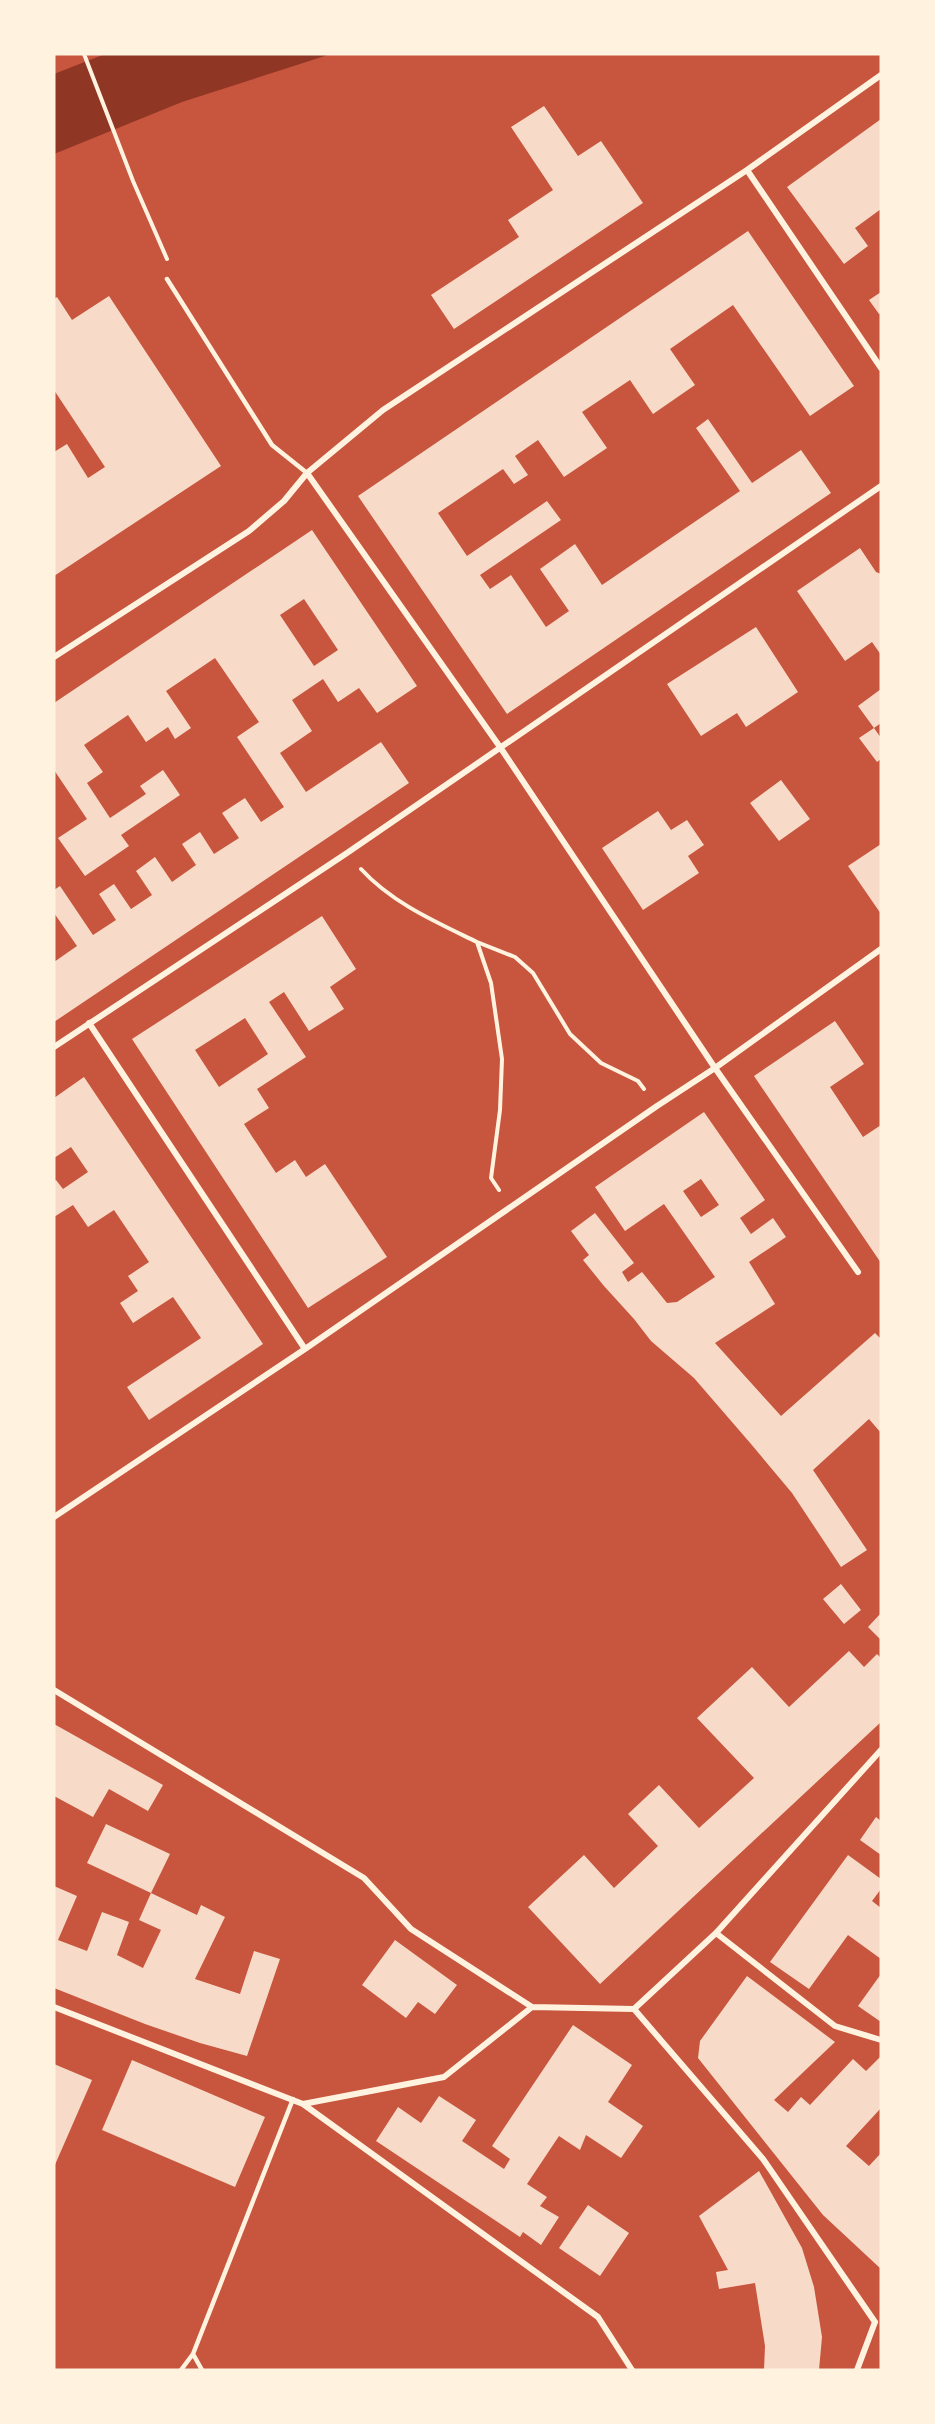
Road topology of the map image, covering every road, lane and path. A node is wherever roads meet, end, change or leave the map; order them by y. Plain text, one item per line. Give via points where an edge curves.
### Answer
1 (84, 54) edge
2 (881, 75) edge
3 (747, 171) junction
4 (167, 279) joint
5 (881, 368) edge
6 (307, 473) junction
7 (881, 486) edge
8 (54, 657) edge
9 (500, 747) junction
10 (347, 853) junction
11 (477, 942) junction
12 (881, 949) edge
13 (89, 1023) junction
14 (54, 1047) edge
15 (715, 1068) junction
16 (657, 1106) junction
17 (509, 1208) junction
18 (858, 1272) dead end
19 (306, 1349) junction
20 (54, 1517) edge
21 (54, 1690) edge
22 (881, 1750) edge
23 (716, 1933) junction
24 (54, 2007) edge
25 (532, 2007) junction
26 (634, 2009) junction
27 (881, 2040) edge
28 (293, 2099) junction
29 (303, 2104) junction
30 (878, 2322) edge
31 (193, 2354) junction
32 (181, 2370) edge
33 (202, 2370) edge
34 (632, 2370) edge
35 (857, 2370) edge

1 - 4 path via 170,265
2 - 3 street
3 - 5 street
3 - 6 street via 383,410
4 - 6 lane via 272,445
6 - 8 street via 284,501 249,531
6 - 9 street
7 - 9 street
9 - 10 street
9 - 15 street
10 - 11 path via 372,881 422,915
10 - 13 street
11 - 16 path via 515,957 533,973 570,1034 601,1063 638,1082
11 - 17 path via 491,983 502,1059 491,1178
12 - 15 street
13 - 14 street
13 - 19 street
15 - 16 street
15 - 18 street
16 - 17 street
17 - 19 street
19 - 20 street
21 - 25 street via 364,1878 411,1929
22 - 23 street
23 - 26 street
23 - 27 street via 835,2026
24 - 28 street
25 - 26 street
25 - 29 street via 444,2077
26 - 30 street via 763,2160
28 - 29 street
28 - 31 lane
29 - 34 street via 598,2317
30 - 35 street
31 - 32 lane
31 - 33 lane

